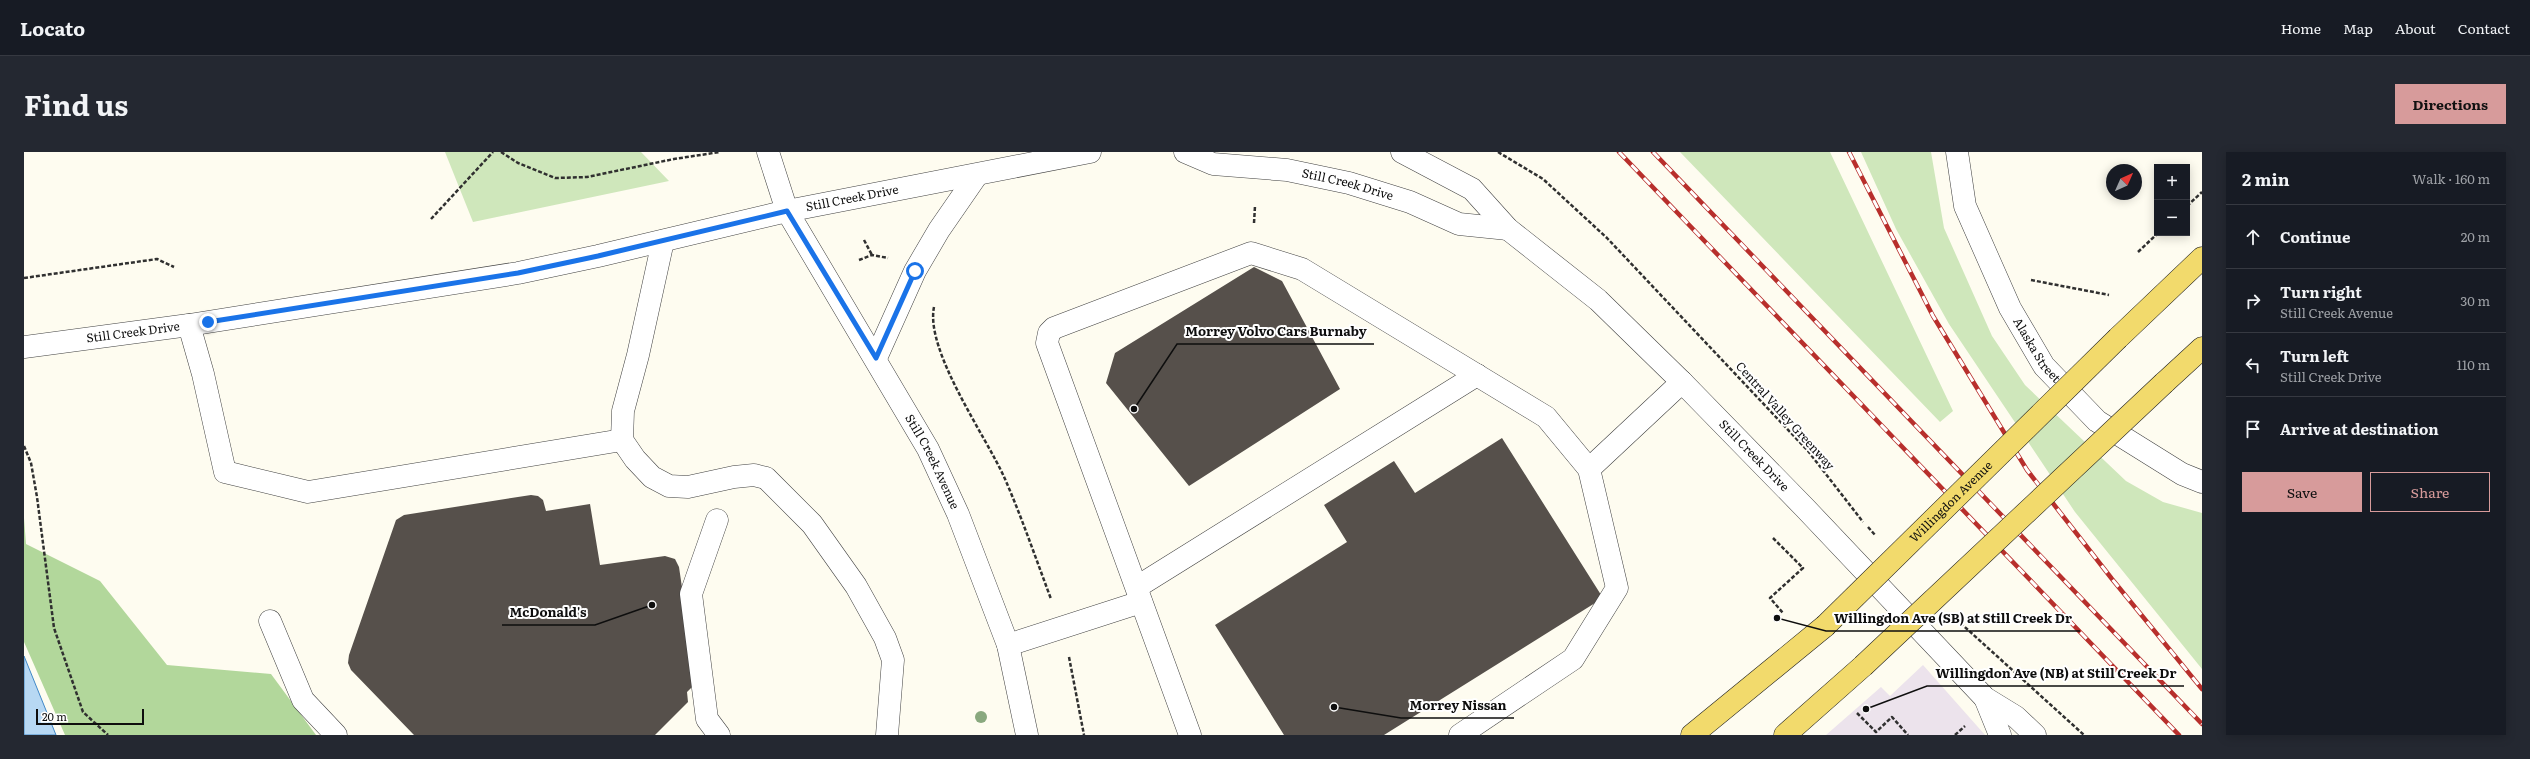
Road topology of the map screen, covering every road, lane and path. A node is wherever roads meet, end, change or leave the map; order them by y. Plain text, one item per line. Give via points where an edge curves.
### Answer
1 (493, 152) edge
2 (500, 152) edge
3 (720, 152) edge
4 (768, 152) edge
5 (1090, 152) edge
6 (1184, 152) edge
7 (1402, 152) edge
8 (1498, 152) edge
9 (1957, 152) edge
10 (976, 175) junction
11 (2202, 192) edge
12 (2190, 203) edge
13 (1255, 206) dead end
14 (787, 211) junction
15 (431, 219) dead end
16 (1253, 224) dead end
17 (1508, 229) junction
18 (2155, 236) edge
19 (864, 240) dead end
20 (663, 241) junction
21 (2138, 252) dead end
22 (872, 255) junction
23 (2202, 258) edge
24 (892, 259) dead end
25 (858, 260) dead end
26 (174, 268) dead end
27 (24, 278) edge
28 (2033, 279) dead end
29 (2109, 295) dead end
30 (934, 305) dead end
31 (189, 325) junction
32 (24, 347) edge
33 (2202, 348) edge
34 (876, 358) junction
35 (1476, 375) junction
36 (1682, 382) junction
37 (622, 440) junction
38 (24, 446) edge
39 (1589, 469) junction
40 (2202, 482) edge
41 (718, 520) dead end
42 (1773, 538) dead end
43 (1878, 538) dead end
44 (1139, 594) junction
45 (1950, 612) dead end
46 (1783, 613) dead end
47 (270, 621) dead end
48 (1061, 629) junction
49 (1008, 645) junction
50 (1985, 698) junction
51 (1876, 732) dead end
52 (108, 735) edge
53 (336, 735) edge
54 (719, 735) edge
55 (887, 735) edge
56 (1027, 735) edge
57 (1084, 735) edge
58 (1190, 735) edge
59 (1460, 735) edge
60 (1692, 735) edge
61 (1785, 735) edge
62 (1908, 735) edge
63 (2000, 735) edge
64 (2035, 735) edge
65 (2084, 735) edge

1 - 15 path
2 - 3 path via 518,163 555,178 587,177
4 - 14 street, Still Creek Avenue
5 - 10 street, Still Creek Drive
6 - 17 street, Still Creek Drive via 1213,164 1287,170 1349,183 1410,202 1460,224
7 - 17 street, Still Creek Drive via 1472,189
8 - 43 path, Central Valley Greenway via 1543,179 1606,238 1808,451
9 - 40 street, Alaska Street via 1965,206 2010,308 2044,366 2097,421 2182,474
10 - 14 street, Still Creek Drive
10 - 34 street via 915,271
11 - 12 path
13 - 16 path
14 - 20 street, Still Creek Drive
14 - 34 street, Still Creek Avenue
17 - 36 street, Still Creek Drive via 1598,300
18 - 21 path
19 - 22 path
20 - 31 street, Still Creek Drive via 518,273
20 - 37 street via 623,411
22 - 24 path
22 - 25 path
23 - 60 main road, Willingdon Avenue, bridge via 1825,626
26 - 27 path via 157,259
28 - 29 path
30 - 48 path via 934,333 943,358 1005,478
31 - 32 street, Still Creek Drive
31 - 37 street via 225,472 308,492
33 - 61 main road, bridge via 1863,666
34 - 49 street, Still Creek Avenue via 928,449 958,514
35 - 39 street via 1546,417
35 - 44 street
35 - 44 street via 1302,269 1251,253 1054,328 1049,333 1047,343
36 - 39 street
36 - 50 street, Still Creek Drive
37 - 55 street via 635,460 652,477 669,486 688,487 754,475 766,478 812,524 856,586 885,638 893,660
38 - 52 path via 31,463 37,497 54,628 83,712
39 - 59 street via 1617,588 1573,659
41 - 54 street via 691,594 707,719
42 - 46 path via 1803,568 1770,598
44 - 48 street
44 - 58 street
45 - 65 path via 1972,636
47 - 53 street via 303,700
48 - 49 street
48 - 57 path
49 - 56 street, Still Creek Avenue
50 - 63 street, Still Creek Drive
50 - 64 street, Still Creek Drive via 2016,717
51 - 62 path via 1892,717

